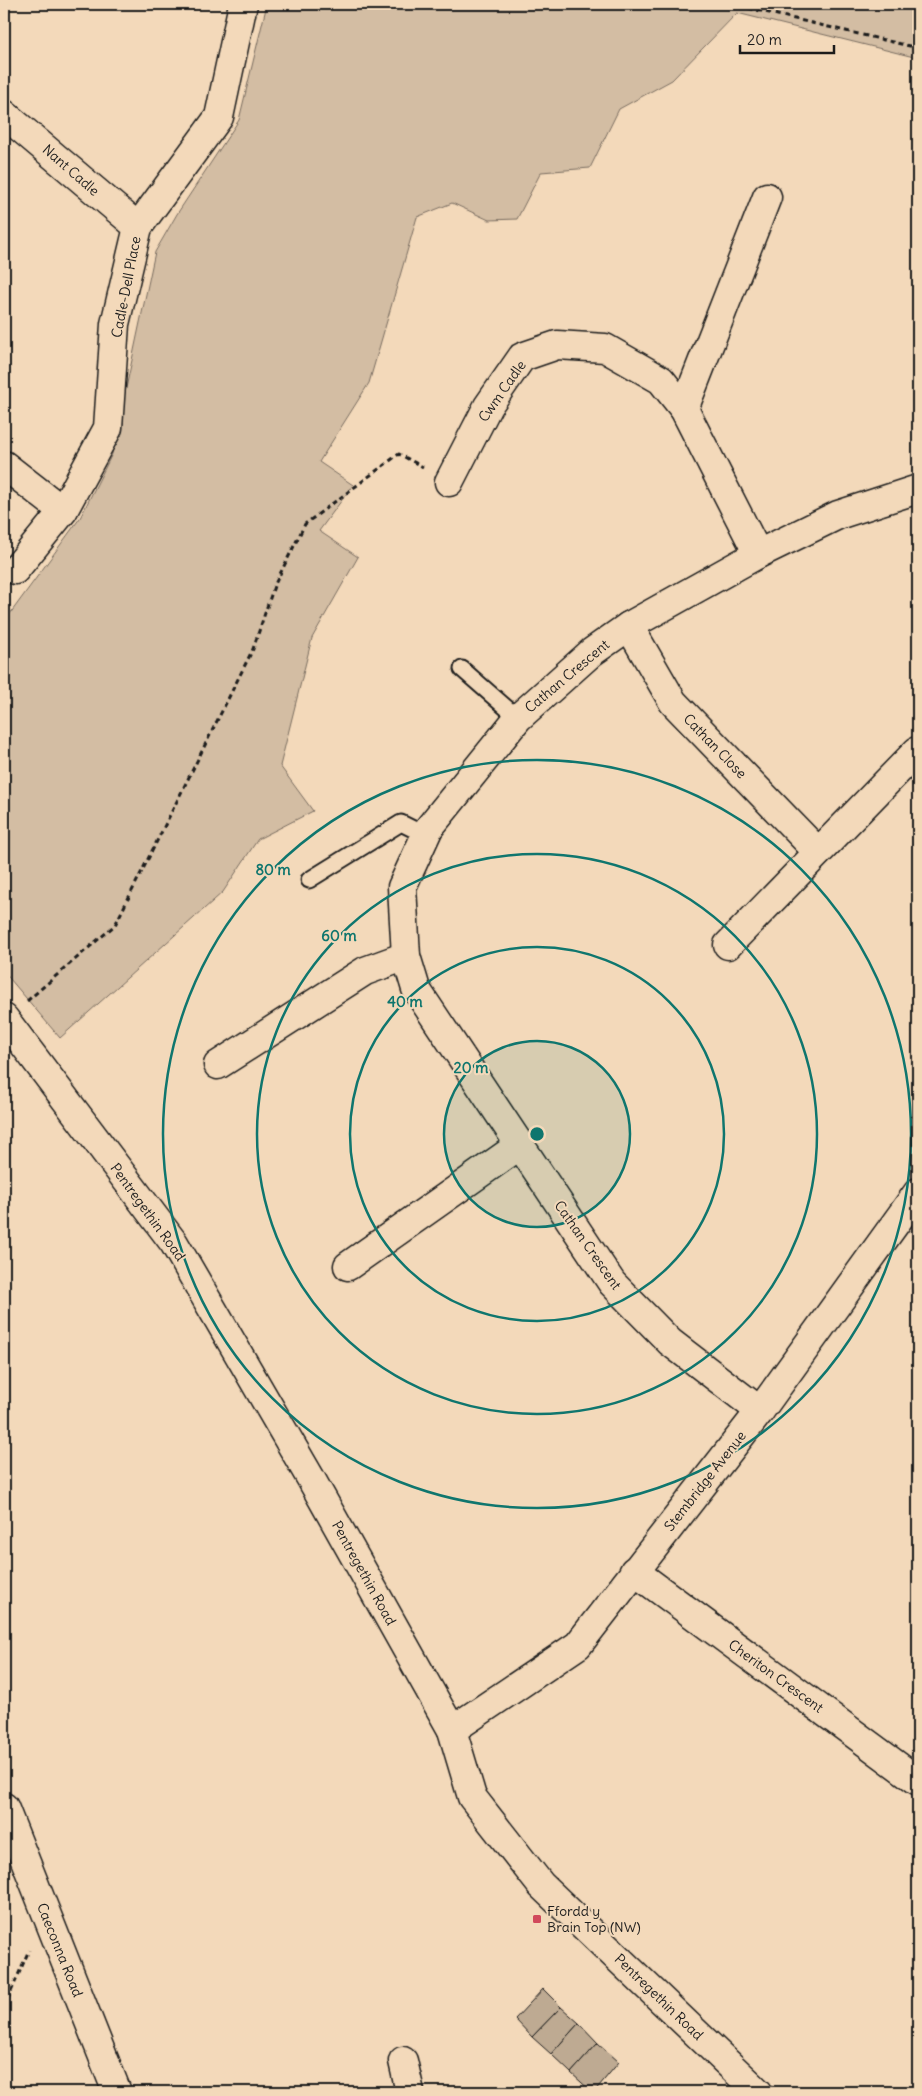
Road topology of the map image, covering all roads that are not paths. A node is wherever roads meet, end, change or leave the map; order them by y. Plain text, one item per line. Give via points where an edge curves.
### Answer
1 (243, 4) edge
2 (4, 114) edge
3 (767, 197) dead end
4 (138, 227) junction
5 (684, 409) junction
6 (4, 465) edge
7 (449, 482) road end
8 (918, 489) edge
9 (63, 511) junction
10 (758, 554) junction
11 (15, 570) dead end
12 (629, 626) junction
13 (462, 669) dead end
14 (518, 718) junction
15 (917, 751) dead end
16 (425, 835) junction
17 (818, 852) junction
18 (309, 880) dead end
19 (728, 945) dead end
20 (406, 956) junction
21 (4, 1018) edge
22 (218, 1065) dead end
23 (520, 1145) junction
24 (918, 1192) edge
25 (348, 1266) dead end
26 (760, 1411) junction
27 (634, 1571) junction
28 (452, 1730) junction
29 (918, 1781) edge
30 (4, 1807) edge
31 (403, 2061) dead end
32 (117, 2092) edge
33 (410, 2092) edge
34 (758, 2092) edge

1 - 4 street, Cadle-Dell Place via 219,117
2 - 4 street, Nant Cadle
3 - 5 street
4 - 9 street, Cadle-Dell Place via 116,324 108,428
5 - 7 street, Cwm Cadle via 661,380 605,348 557,346 522,357 488,406
5 - 10 street, Cwm Cadle
6 - 9 street
8 - 10 street, Cathan Crescent via 838,515
9 - 11 street, Cadle-Dell Place
10 - 12 street, Cathan Crescent
12 - 14 street, Cathan Crescent via 592,652
12 - 17 street, Cathan Close via 673,702
13 - 14 lane
14 - 16 street, Cathan Crescent
15 - 17 street
16 - 18 lane via 401,823
16 - 20 street, Cathan Crescent via 402,887
17 - 19 street
20 - 22 street via 364,972
20 - 23 street, Cathan Crescent via 416,989
21 - 28 street, Pentregethin Road via 174,1243
23 - 25 street
23 - 26 street, Cathan Crescent via 612,1283 670,1342
24 - 26 street, Stembridge Avenue
26 - 27 street, Stembridge Avenue
27 - 28 street, Stembridge Avenue via 578,1645
27 - 29 street, Cheriton Crescent
28 - 34 street, Pentregethin Road via 472,1797 541,1885
30 - 32 street, Caeconna Road
31 - 33 street

